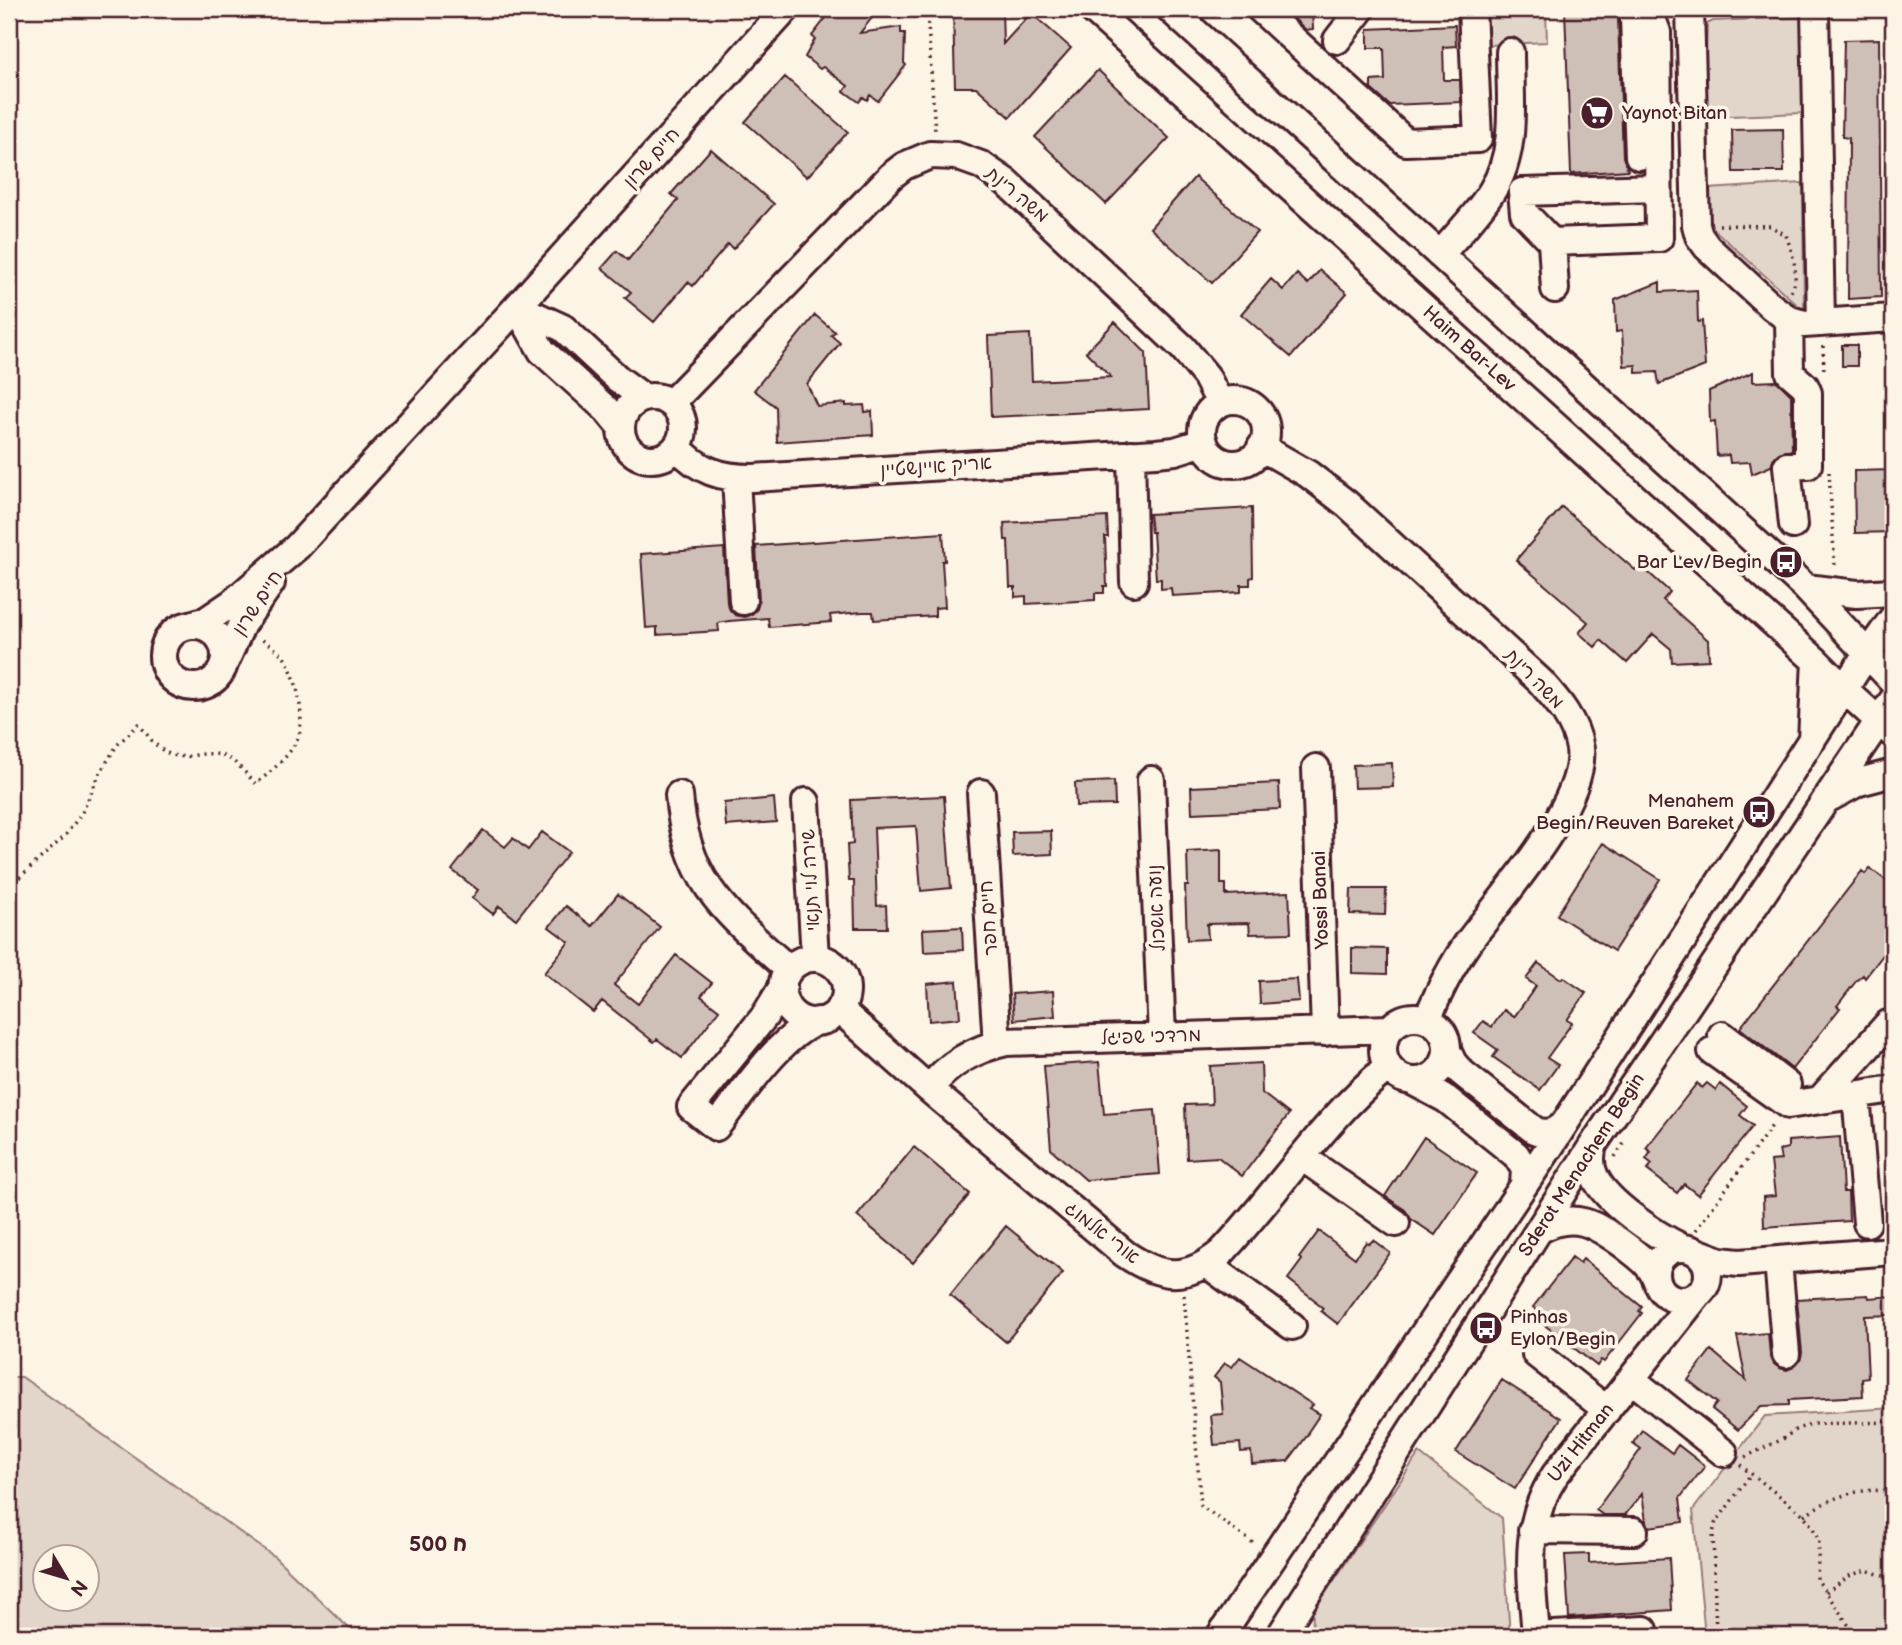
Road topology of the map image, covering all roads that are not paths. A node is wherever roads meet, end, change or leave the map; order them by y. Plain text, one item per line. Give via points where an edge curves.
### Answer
1 (786, 9) edge
2 (1092, 9) edge
3 (1170, 9) edge
4 (1260, 9) edge
5 (1362, 9) edge
6 (1472, 9) edge
7 (1641, 9) edge
8 (1690, 9) edge
9 (1815, 9) edge
10 (1337, 40) dead end
11 (1510, 52) dead end
12 (1639, 156) dead end
13 (1658, 188) junction
14 (1552, 242) junction
15 (1440, 254) junction
16 (1555, 289) dead end
17 (517, 307) junction
18 (1782, 315) junction
19 (1893, 318) edge
20 (1821, 323) junction
21 (644, 398) junction
22 (671, 403) junction
23 (1220, 403) junction
24 (621, 427) junction
25 (1204, 442) junction
26 (677, 447) junction
27 (1261, 447) junction
28 (1130, 454) junction
29 (736, 478) junction
30 (1793, 525) dead end
31 (297, 547) junction
32 (1134, 582) dead end
33 (1807, 589) junction
34 (1893, 592) edge
35 (743, 601) dead end
36 (1893, 618) edge
37 (190, 625) junction
38 (1868, 655) junction
39 (1816, 661) junction
40 (225, 662) junction
41 (1893, 681) edge
42 (1845, 691) junction
43 (1889, 718) edge
44 (1812, 740) junction
45 (1316, 768) dead end
46 (1893, 773) edge
47 (1151, 780) dead end
48 (981, 793) dead end
49 (679, 795) dead end
50 (1826, 799) junction
51 (806, 802) dead end
52 (815, 958) junction
53 (786, 978) junction
54 (828, 1015) junction
55 (1426, 1019) junction
56 (1893, 1028) edge
57 (1389, 1030) junction
58 (1325, 1032) junction
59 (1162, 1036) junction
60 (1717, 1043) dead end
61 (997, 1044) junction
62 (1447, 1050) junction
63 (1388, 1067) junction
64 (1414, 1082) junction
65 (929, 1089) junction
66 (1893, 1089) edge
67 (1856, 1095) junction
68 (1805, 1102) junction
69 (1565, 1123) junction
70 (1592, 1145) junction
71 (1302, 1157) junction
72 (1524, 1185) junction
73 (1395, 1223) dead end
74 (1867, 1223) dead end
75 (1539, 1230) junction
76 (1688, 1250) junction
77 (1893, 1251) edge
78 (1770, 1262) junction
79 (1194, 1268) junction
80 (1660, 1286) junction
81 (1702, 1289) junction
82 (1292, 1326) dead end
83 (1658, 1346) junction
84 (1536, 1354) dead end
85 (1786, 1354) dead end
86 (1631, 1379) junction
87 (1607, 1410) junction
88 (1724, 1453) dead end
89 (1532, 1530) junction
90 (1634, 1531) dead end
91 (1302, 1604) junction
92 (1644, 1630) dead end
93 (1220, 1636) edge
94 (1280, 1636) edge
95 (1299, 1636) edge
96 (1536, 1636) edge

1 - 17 street, חיים שרון
2 - 39 street, Haim Bar-Lev
3 - 15 street
4 - 6 street via 1406,142 1478,139
5 - 10 street
7 - 12 street via 1634,18
7 - 13 street via 1657,32
8 - 18 street via 1699,236
9 - 20 street
11 - 15 street via 1510,137 1504,169 1487,200
13 - 14 street via 1659,238
13 - 14 street via 1522,192 1524,213
14 - 16 street
15 - 33 street
17 - 21 street via 563,328
17 - 24 street via 542,351
17 - 31 street, חיים שרון
18 - 20 street via 1804,324
18 - 30 street via 1790,373 1808,393 1808,465 1787,466
19 - 20 street
21 - 22 street via 658,397
21 - 24 street via 628,409
22 - 23 street, משה רינת via 891,176 917,159 937,155 969,159 1006,182 1183,348
22 - 26 street via 683,424
23 - 25 street via 1204,422
23 - 27 street via 1240,401 1257,411 1265,428
24 - 26 street via 626,445 642,458 660,458
25 - 27 street via 1214,457 1232,464 1247,461
25 - 28 street, אריק איינשטיין via 1175,451
26 - 29 street, אריק איינשטיין via 702,468
27 - 55 street, משה רינת via 1347,504 1540,681 1577,735 1580,768 1568,802 1464,948
28 - 29 street, אריק איינשטיין
28 - 32 street
29 - 35 street
31 - 37 street, חיים שרון via 233,603
31 - 40 street, חיים שרון via 242,624
33 - 34 street
33 - 38 street
36 - 38 street, Sderot Menachem Begin
37 - 40 street via 204,626 219,636
37 - 40 street via 177,630 165,646 163,660 171,678 188,687 203,686 219,675
38 - 41 street
38 - 42 street, Sderot Menachem Begin
39 - 42 street, Haim Bar-Lev
39 - 44 street, Sderot Menachem Begin
42 - 43 street, Haim Bar-Lev
42 - 44 street, Sderot Menachem Begin
43 - 50 street, Sderot Menachem Begin
44 - 69 street, Sderot Menachem Begin
45 - 58 street, Yossi Banai
46 - 50 street via 1859,782
47 - 59 street, נועה אשכול
48 - 61 street, חיים חפר
49 - 53 street via 688,848 705,885
50 - 70 street, Sderot Menachem Begin
51 - 52 street, שירה לוי תנאי
52 - 53 street via 801,961
52 - 54 street via 834,965 843,976 845,996
53 - 54 street via 784,999 791,1011 803,1020
53 - 54 street via 761,1021 691,1107 716,1126 784,1043
54 - 65 street, אורי אלמוג
55 - 57 street via 1406,1018
55 - 62 street via 1442,1031
56 - 68 street via 1888,1024
57 - 58 street, מרדכי שפיגל
57 - 63 street via 1382,1049
58 - 59 street, מרדכי שפיגל
59 - 61 street, מרדכי שפיגל
60 - 68 street
61 - 65 street, מרדכי שפיגל via 960,1059
62 - 64 street via 1436,1073
62 - 69 street via 1458,1070 1534,1130 1552,1132
63 - 64 street via 1399,1078
63 - 71 street via 1350,1100
64 - 72 street via 1446,1099 1516,1155 1525,1169
65 - 79 street, אורי אלמוג via 1125,1254 1156,1271
66 - 67 street
67 - 68 street
67 - 74 street
69 - 72 street, Sderot Menachem Begin
70 - 75 street, Sderot Menachem Begin
70 - 76 street via 1591,1167 1602,1188 1645,1225
71 - 73 street
71 - 79 street via 1234,1239
72 - 93 street, Sderot Menachem Begin
75 - 80 street via 1563,1221 1592,1224 1644,1260
75 - 91 street, Sderot Menachem Begin
76 - 78 street via 1727,1262
76 - 80 street via 1671,1250 1661,1258 1657,1269
76 - 81 street via 1701,1256 1707,1267
77 - 78 street
78 - 81 street via 1733,1270
78 - 85 street
79 - 82 street
80 - 81 street via 1681,1299
80 - 83 street, Uzi Hitman via 1667,1312
81 - 83 street, Uzi Hitman
83 - 86 street, Uzi Hitman
84 - 87 street
86 - 87 street, Uzi Hitman
86 - 88 street
87 - 89 street, Uzi Hitman via 1551,1481
89 - 90 street
89 - 96 street, Uzi Hitman
91 - 94 street, Sderot Menachem Begin
91 - 95 street
92 - 96 street

